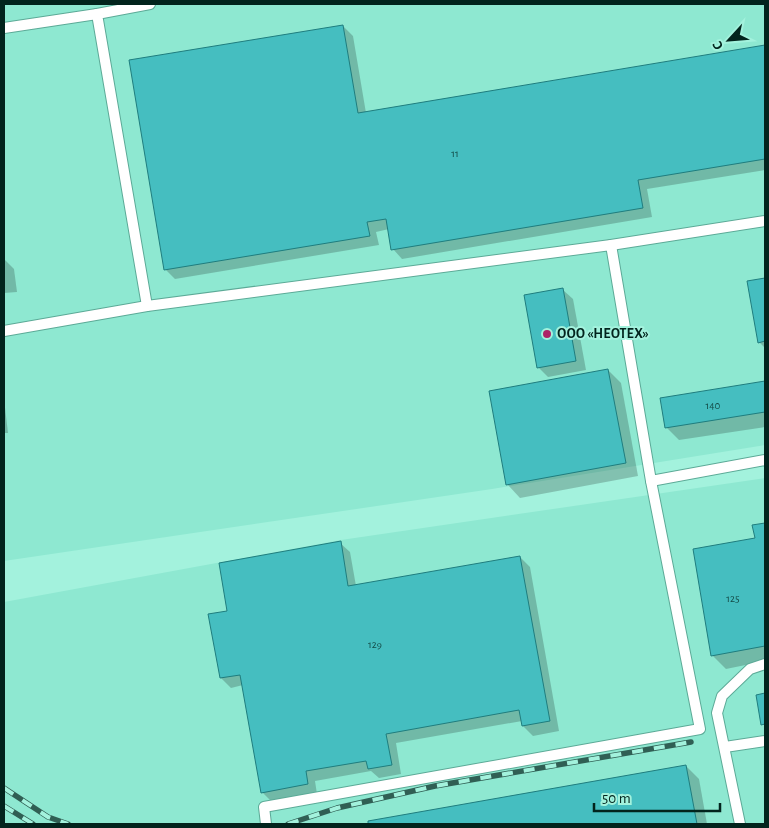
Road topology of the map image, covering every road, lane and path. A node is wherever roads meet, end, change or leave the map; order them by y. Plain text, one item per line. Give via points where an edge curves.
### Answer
1 (150, 4) edge
2 (97, 14) junction
3 (4, 28) edge
4 (765, 221) edge
5 (611, 245) junction
6 (148, 306) junction
7 (4, 330) edge
8 (765, 460) edge
9 (651, 481) junction
10 (765, 664) edge
11 (765, 742) edge
12 (724, 747) junction
13 (266, 824) edge
14 (740, 824) edge

1 - 2 lane
2 - 3 lane
2 - 6 lane
4 - 5 lane
5 - 6 lane
5 - 9 lane
6 - 7 lane
8 - 9 lane
9 - 13 lane via 700,729 264,807
10 - 12 lane via 750,669 722,696 718,713
11 - 12 lane
12 - 14 lane

